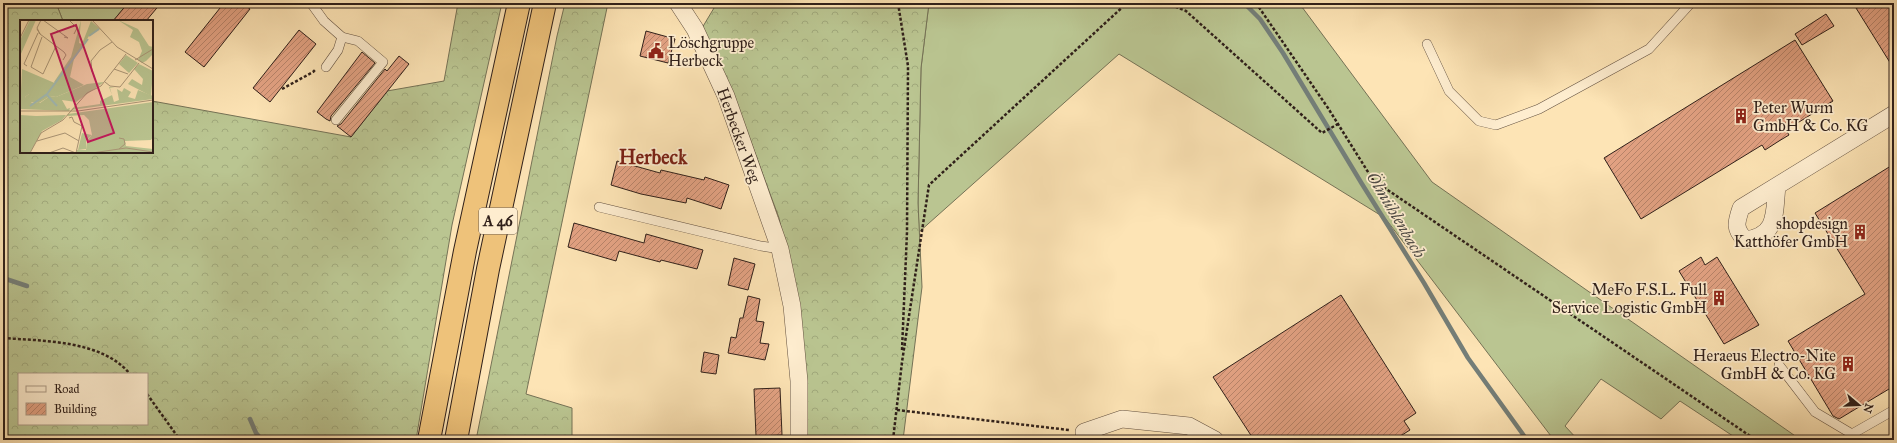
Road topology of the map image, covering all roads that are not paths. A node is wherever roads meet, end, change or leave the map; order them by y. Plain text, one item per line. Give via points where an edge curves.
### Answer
1 (311, 3) edge
2 (519, 3) edge
3 (546, 3) edge
4 (678, 3) edge
5 (1685, 5) edge
6 (342, 36) junction
7 (1426, 44) dead end
8 (326, 67) road end
9 (1894, 114) edge
10 (336, 120) dead end
11 (1777, 186) dead end
12 (599, 207) dead end
13 (780, 249) junction
14 (1779, 365) dead end
15 (1894, 410) edge
16 (1084, 432) road end
17 (429, 440) edge
18 (456, 440) edge
19 (799, 440) edge
20 (1215, 440) edge

1 - 6 lane via 324,21
2 - 17 highway, A 46 via 465,251
3 - 18 highway, A 46 via 490,261
4 - 13 street, Herbecker Weg via 695,29 726,96
5 - 7 lane via 1649,48 1540,108 1496,125 1479,121 1449,91
6 - 8 lane via 338,50
6 - 10 lane via 358,41 383,62
9 - 11 street
12 - 13 lane
13 - 19 street, Herbecker Weg via 792,306 799,381
14 - 15 lane via 1815,412 1852,434
16 - 20 street via 1122,419 1189,426

